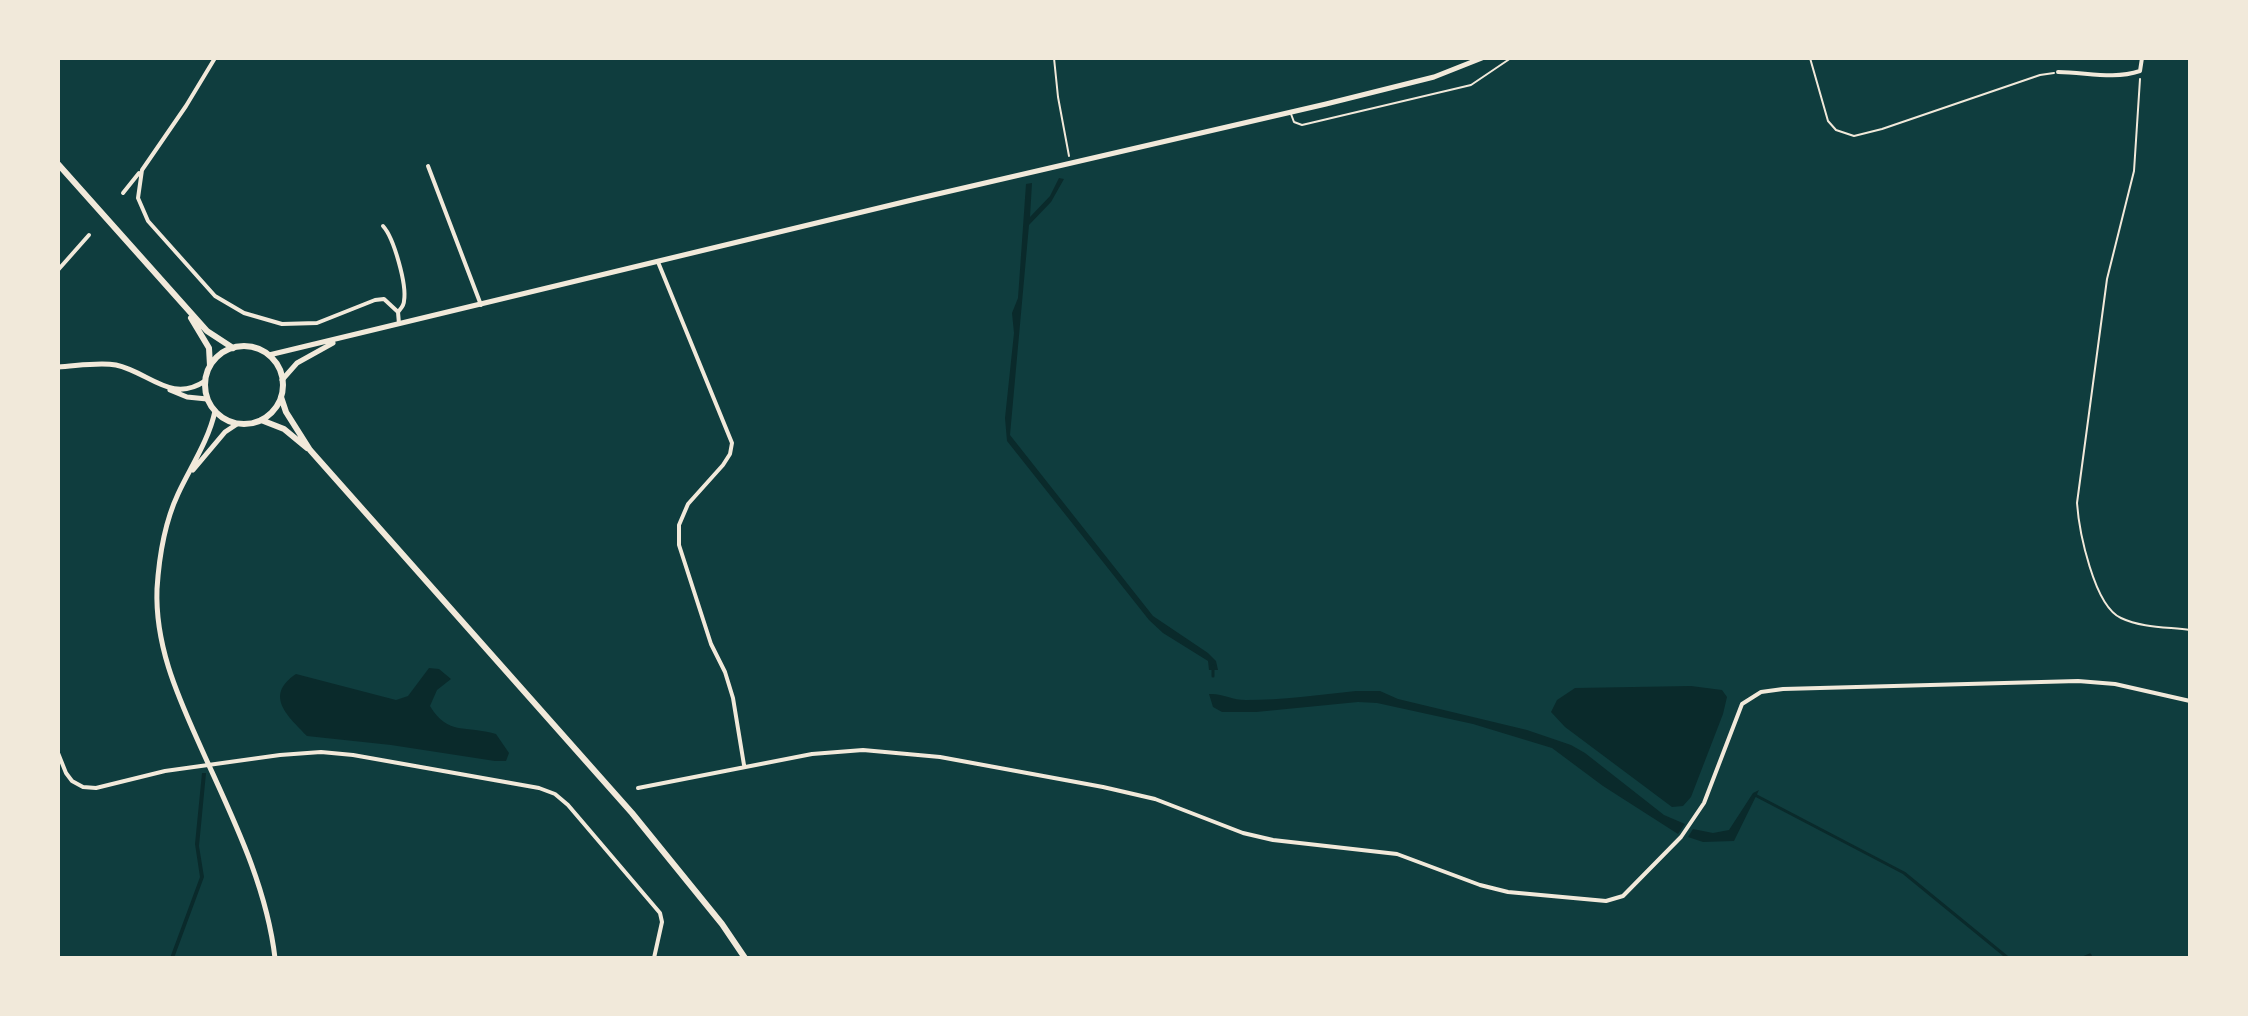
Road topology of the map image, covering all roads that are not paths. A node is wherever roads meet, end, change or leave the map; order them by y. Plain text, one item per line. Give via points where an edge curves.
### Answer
1 (215, 58) edge
2 (1482, 58) edge
3 (1511, 58) edge
4 (2142, 58) edge
5 (2058, 72) road end
6 (1290, 112) junction
7 (58, 164) edge
8 (428, 166) dead end
9 (142, 170) junction
10 (123, 193) dead end
11 (383, 226) dead end
12 (89, 235) dead end
13 (658, 262) junction
14 (58, 270) edge
15 (180, 302) junction
16 (481, 305) junction
17 (398, 312) junction
18 (399, 324) junction
19 (341, 338) junction
20 (233, 348) junction
21 (269, 355) junction
22 (210, 366) junction
23 (58, 367) edge
24 (282, 380) junction
25 (205, 381) junction
26 (163, 386) junction
27 (281, 397) junction
28 (207, 399) junction
29 (215, 411) junction
30 (261, 420) junction
31 (237, 424) junction
32 (310, 450) junction
33 (187, 477) junction
34 (2190, 701) edge
35 (58, 753) edge
36 (208, 765) junction
37 (744, 765) junction
38 (638, 788) dead end
39 (275, 958) edge
40 (654, 958) edge
41 (745, 958) edge

1 - 9 street
2 - 6 street via 1434,77
3 - 6 lane via 1471,85 1302,125
4 - 5 street via 2140,71 2117,76
6 - 13 street
7 - 15 main road
8 - 16 street
9 - 10 street
9 - 17 street via 138,198 148,221 228,306 282,324 317,323 384,299
11 - 17 street via 394,244 405,300
12 - 14 street
13 - 16 street
13 - 37 street via 732,443 723,465 688,504 679,525 679,545 733,698
15 - 20 main road via 207,331
15 - 22 main road via 209,348
16 - 18 street
17 - 18 street
18 - 19 street
19 - 21 street
19 - 24 street via 297,363
20 - 21 main road via 246,346
20 - 22 main road
21 - 24 main road
22 - 25 main road
23 - 26 street via 119,366
24 - 27 main road
25 - 26 street via 183,390
25 - 28 main road
26 - 28 street
27 - 30 main road
27 - 32 main road
28 - 29 main road
29 - 31 main road
29 - 33 street
30 - 31 main road
30 - 32 main road via 284,429
31 - 33 street
32 - 41 main road via 632,813
33 - 36 street via 161,548 158,624 171,678
34 - 37 street via 2078,681 1761,692 1742,704 1704,803 1681,837 1623,896 1606,901 1508,892 1397,854 1273,840 1155,799 940,757 863,750
35 - 36 street via 66,773 83,787
36 - 39 street via 254,871
36 - 40 street via 321,752 555,794 660,913
37 - 38 street

